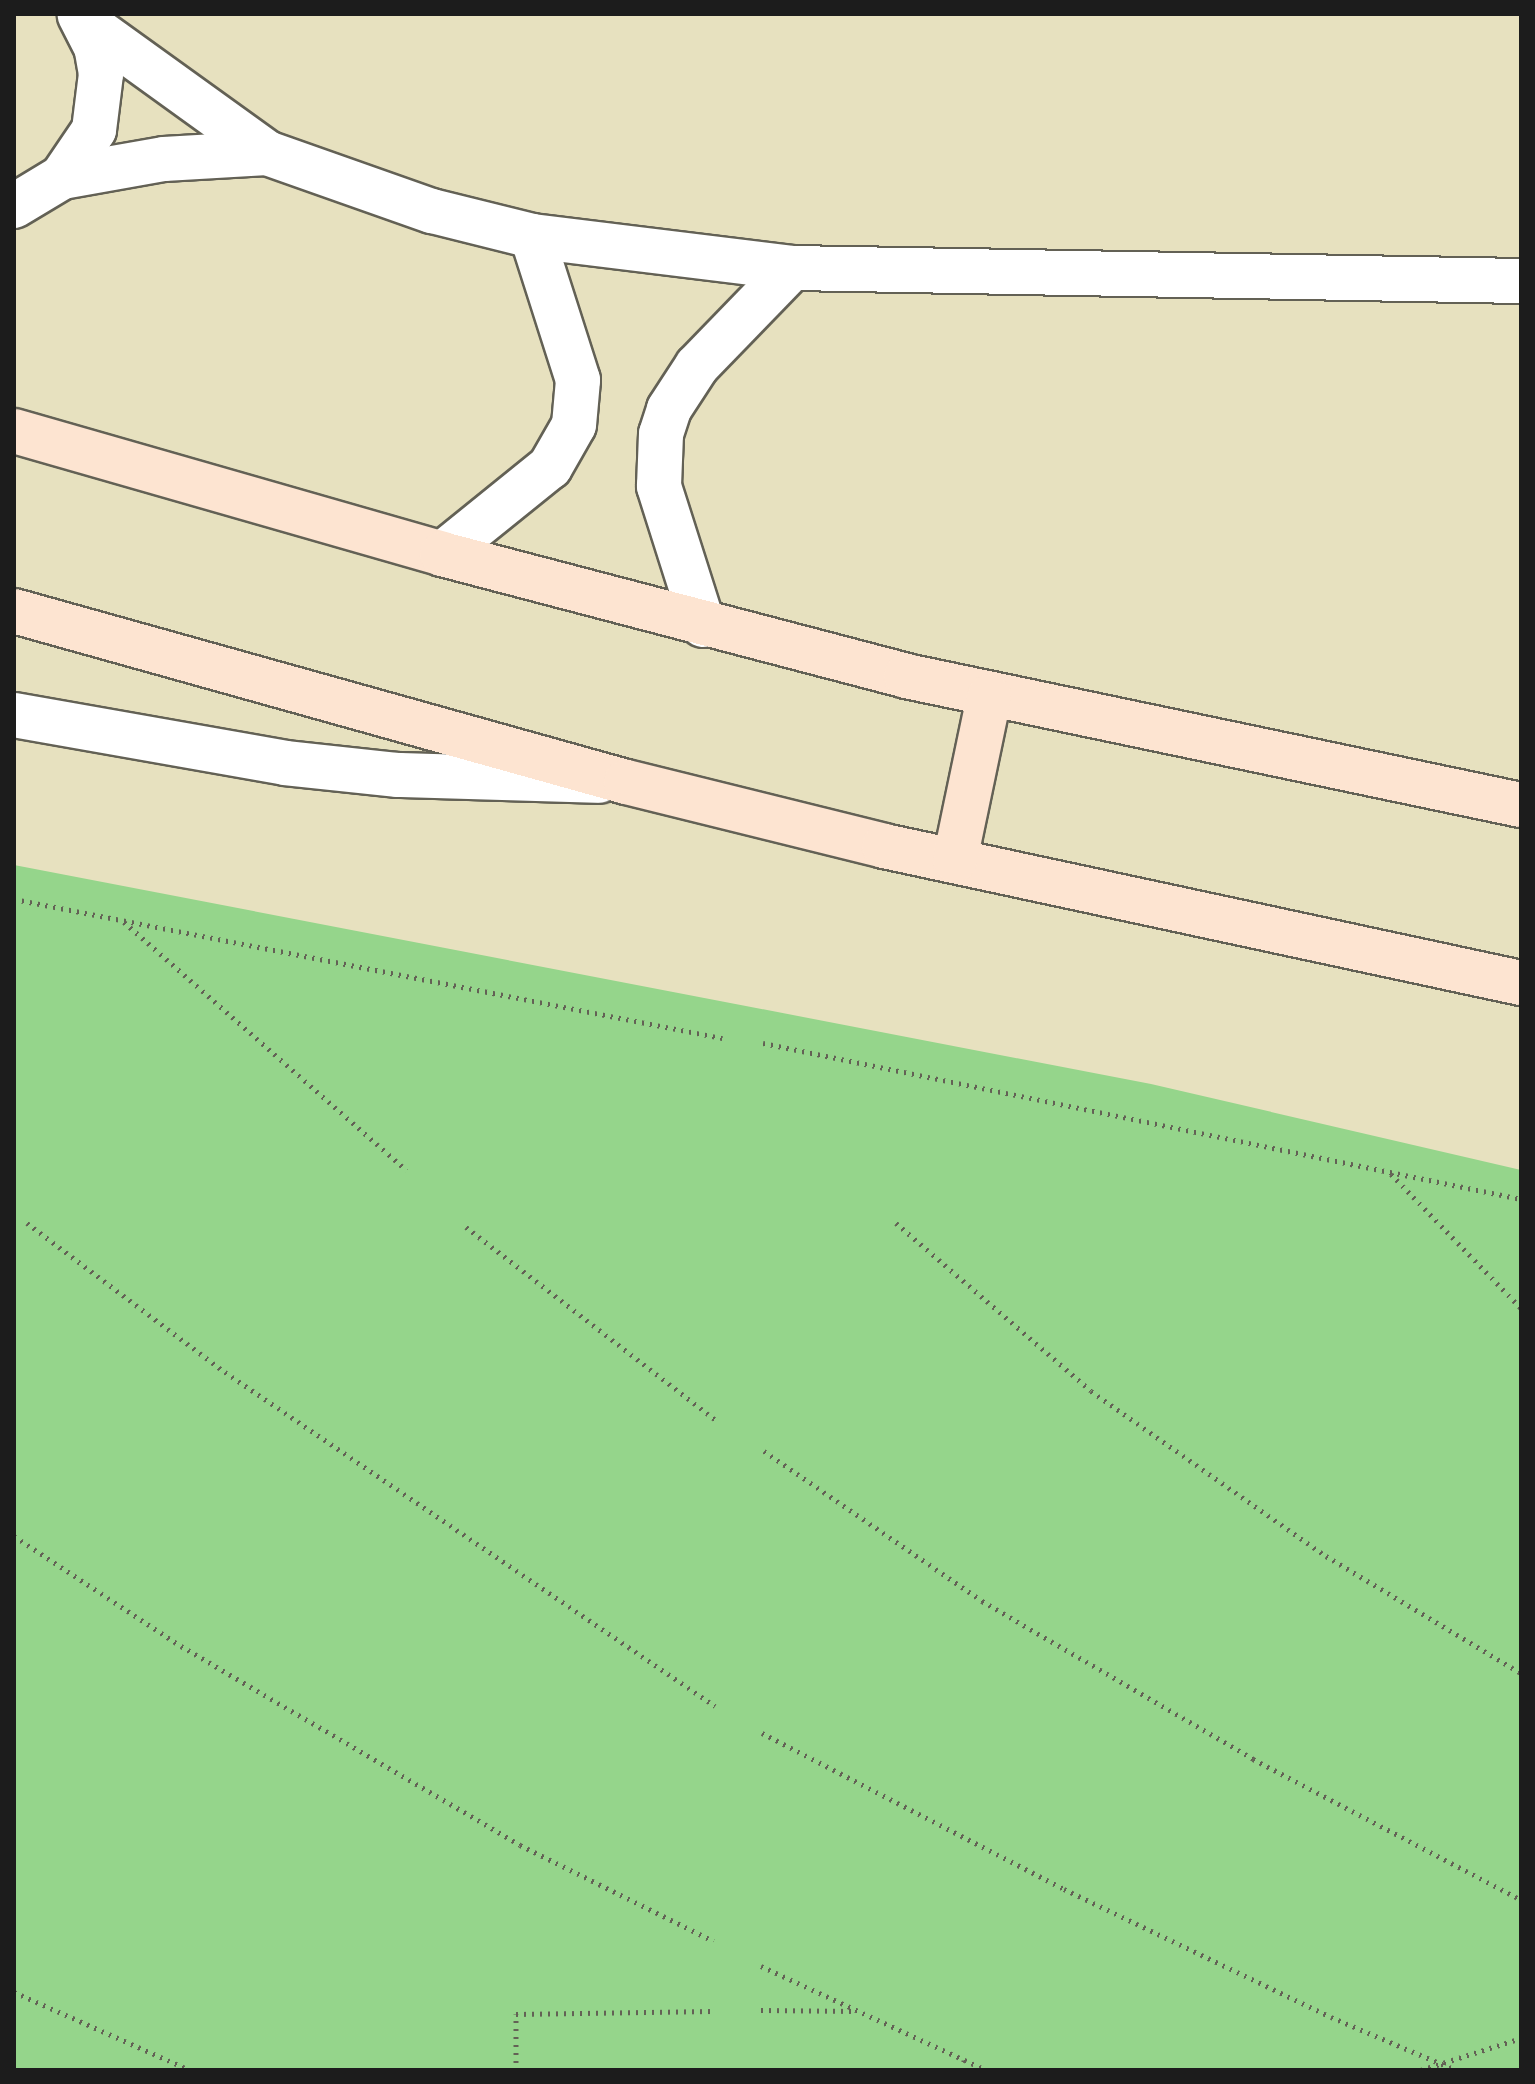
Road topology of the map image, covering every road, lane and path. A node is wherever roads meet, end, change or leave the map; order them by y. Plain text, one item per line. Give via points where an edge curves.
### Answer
1 (82, 17) edge
2 (267, 153) junction
3 (62, 177) junction
4 (14, 206) edge
5 (532, 236) junction
6 (792, 268) junction
7 (1521, 281) edge
8 (14, 431) edge
9 (442, 554) junction
10 (14, 611) edge
11 (703, 625) junction
12 (989, 697) junction
13 (14, 715) edge
14 (626, 782) junction
15 (1521, 805) edge
16 (955, 860) junction
17 (14, 899) edge
18 (123, 922) junction
19 (1521, 983) edge
20 (722, 1038) dead end
21 (763, 1043) dead end
22 (406, 1170) dead end
23 (1391, 1174) junction
24 (1521, 1199) edge
25 (27, 1223) dead end
26 (896, 1223) dead end
27 (466, 1227) dead end
28 (1521, 1308) edge
29 (717, 1421) dead end
30 (764, 1451) dead end
31 (14, 1536) edge
32 (1521, 1673) edge
33 (715, 1706) dead end
34 (762, 1733) dead end
35 (1521, 1900) edge
36 (713, 1941) dead end
37 (761, 1966) dead end
38 (14, 1992) edge
39 (761, 2010) dead end
40 (713, 2011) dead end
41 (859, 2011) junction
42 (1521, 2038) edge
43 (964, 2060) junction
44 (1441, 2064) junction
45 (190, 2070) edge
46 (516, 2070) edge
47 (964, 2070) edge
48 (986, 2070) edge
49 (1421, 2070) edge
50 (1456, 2070) edge

1 - 2 street
1 - 3 street via 96,47 101,102 81,155
2 - 3 street via 164,159
2 - 5 street via 432,211
3 - 4 street
5 - 6 street
5 - 9 street via 578,380 574,425 550,467
6 - 7 street
6 - 11 street via 697,366 669,409 661,434 659,486
8 - 9 main road
9 - 11 main road
10 - 14 main road
11 - 12 main road
12 - 15 main road
12 - 16 main road
13 - 14 street via 285,763 398,775
14 - 16 main road
16 - 19 main road via 1144,906
17 - 18 path
18 - 20 path
18 - 22 path
21 - 23 path
23 - 24 path
23 - 28 path
25 - 33 path via 225,1372
26 - 32 path via 1091,1391 1326,1556
27 - 29 path
30 - 35 path via 982,1601 1253,1759
31 - 36 path via 181,1646 520,1845
34 - 44 path via 1064,1889
37 - 41 path
38 - 45 path
39 - 41 path
40 - 46 path via 516,2014
41 - 43 path
42 - 44 path
43 - 47 path
43 - 48 path
44 - 49 path
44 - 50 path

